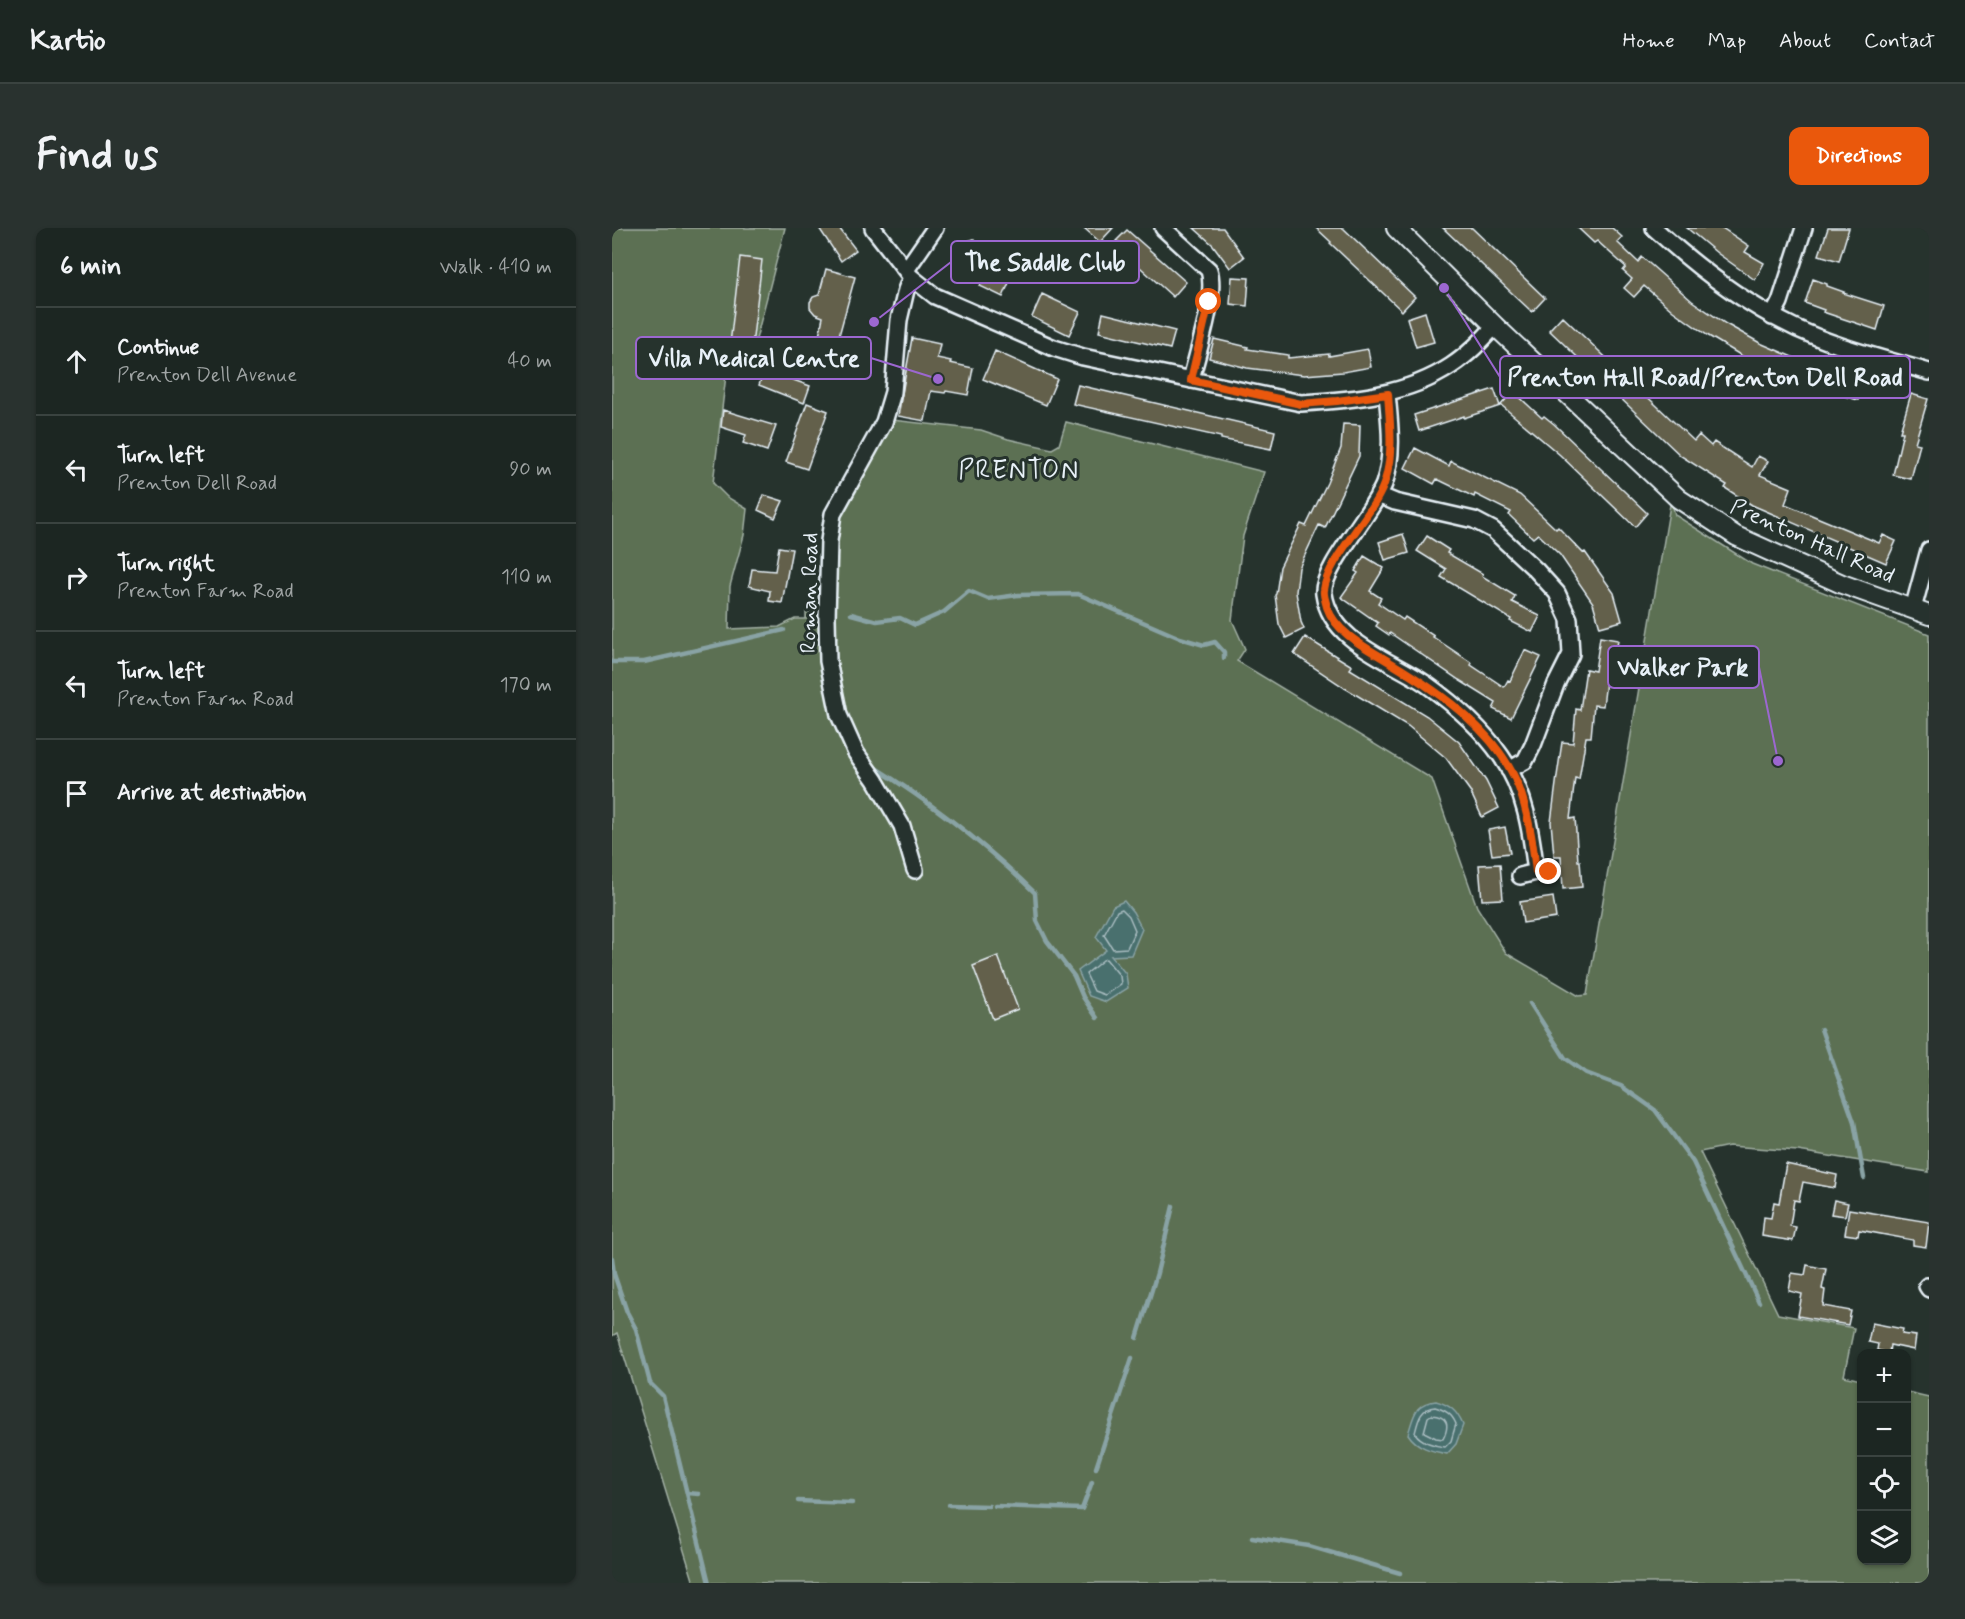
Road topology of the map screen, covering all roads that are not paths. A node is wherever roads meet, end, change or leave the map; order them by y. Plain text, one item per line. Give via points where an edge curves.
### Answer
1 (873, 228) edge
2 (935, 228) edge
3 (1163, 228) edge
4 (1396, 228) edge
5 (1654, 228) edge
6 (1804, 228) edge
7 (908, 274) junction
8 (1772, 317) junction
9 (1495, 326) junction
10 (1929, 372) edge
11 (1191, 380) junction
12 (1388, 394) junction
13 (1378, 495) junction
14 (1929, 550) edge
15 (1921, 612) edge
16 (1509, 770) junction
17 (915, 870) dead end
18 (1520, 876) dead end

1 - 7 street
2 - 7 street, Roman Road
3 - 11 street via 1209,270 1212,280
4 - 9 street, Prenton Hall Road
5 - 8 street via 1722,285
6 - 8 street
7 - 11 street via 935,296 1054,348
7 - 17 street, Roman Road via 899,320 893,392 884,422 833,514 827,618 828,662 839,715 856,753 902,826
8 - 10 street via 1819,338
9 - 12 street via 1452,366
9 - 15 street, Prenton Hall Road via 1679,499 1736,536 1842,584
11 - 12 street via 1301,404
12 - 13 street via 1390,462
13 - 16 street via 1328,574 1323,591 1328,610 1337,624 1358,642 1455,706 1482,732
13 - 16 street via 1474,520 1493,530 1557,593 1569,619 1571,654 1525,761
14 - 15 street
16 - 18 street via 1518,786 1543,872

